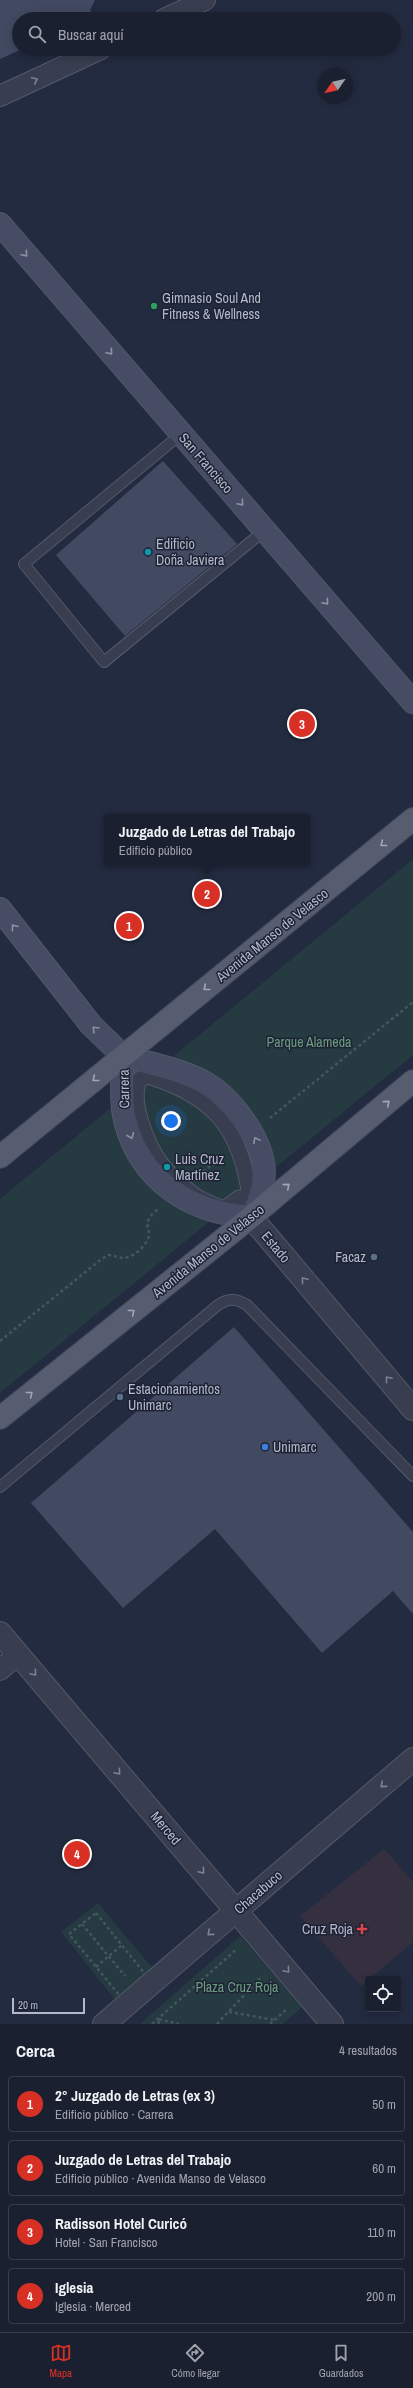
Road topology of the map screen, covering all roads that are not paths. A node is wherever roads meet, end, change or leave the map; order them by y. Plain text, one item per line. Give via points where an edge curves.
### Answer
1 (205, 0) edge
2 (179, 12) edge
3 (86, 56) edge
4 (0, 96) edge
5 (0, 224) edge
6 (181, 434) junction
7 (265, 530) junction
8 (413, 702) edge
9 (413, 819) edge
10 (0, 909) edge
11 (123, 1056) junction
12 (413, 1081) edge
13 (244, 1137) junction
14 (0, 1157) edge
15 (179, 1190) junction
16 (251, 1217) junction
17 (413, 1409) edge
18 (0, 1418) edge
19 (413, 1476) edge
20 (0, 1487) edge
21 (0, 1633) edge
22 (18, 1654) junction
23 (0, 1670) edge
24 (413, 1759) edge
25 (236, 1911) junction
26 (104, 2024) edge
27 (332, 2024) edge

1 - 2 street
4 -> 3 street
5 -> 6 main road, San Francisco
6 -> 7 main road, San Francisco
6 - 7 lane via 24,564 104,662
7 -> 8 main road, San Francisco
9 -> 11 main road, Avenida Manso de Velasco
11 -> 10 main road, Carrera via 91,1025
11 - 13 main road via 202,1082 232,1104
11 -> 14 main road, Avenida Manso de Velasco
11 -> 15 main road, Carrera via 123,1104 129,1133 147,1166
16 -> 12 main road, Avenida Manso de Velasco
13 - 15 street via 244,1161 250,1197 239,1198 224,1209
13 - 15 street via 199,1099 170,1083 148,1076 140,1079 137,1086 137,1108 148,1138
16 -> 13 main road via 260,1198 264,1177 259,1145
15 - 16 main road, Carrera via 192,1204 213,1212
17 -> 16 street, Estado
18 -> 16 main road, Avenida Manso de Velasco
19 - 20 lane via 247,1305 236,1298 218,1305
21 - 22 street, Merced
22 - 23 street
22 -> 25 street, Merced
24 -> 25 street, Chacabuco
25 -> 26 street, Chacabuco
25 -> 27 street, Merced

